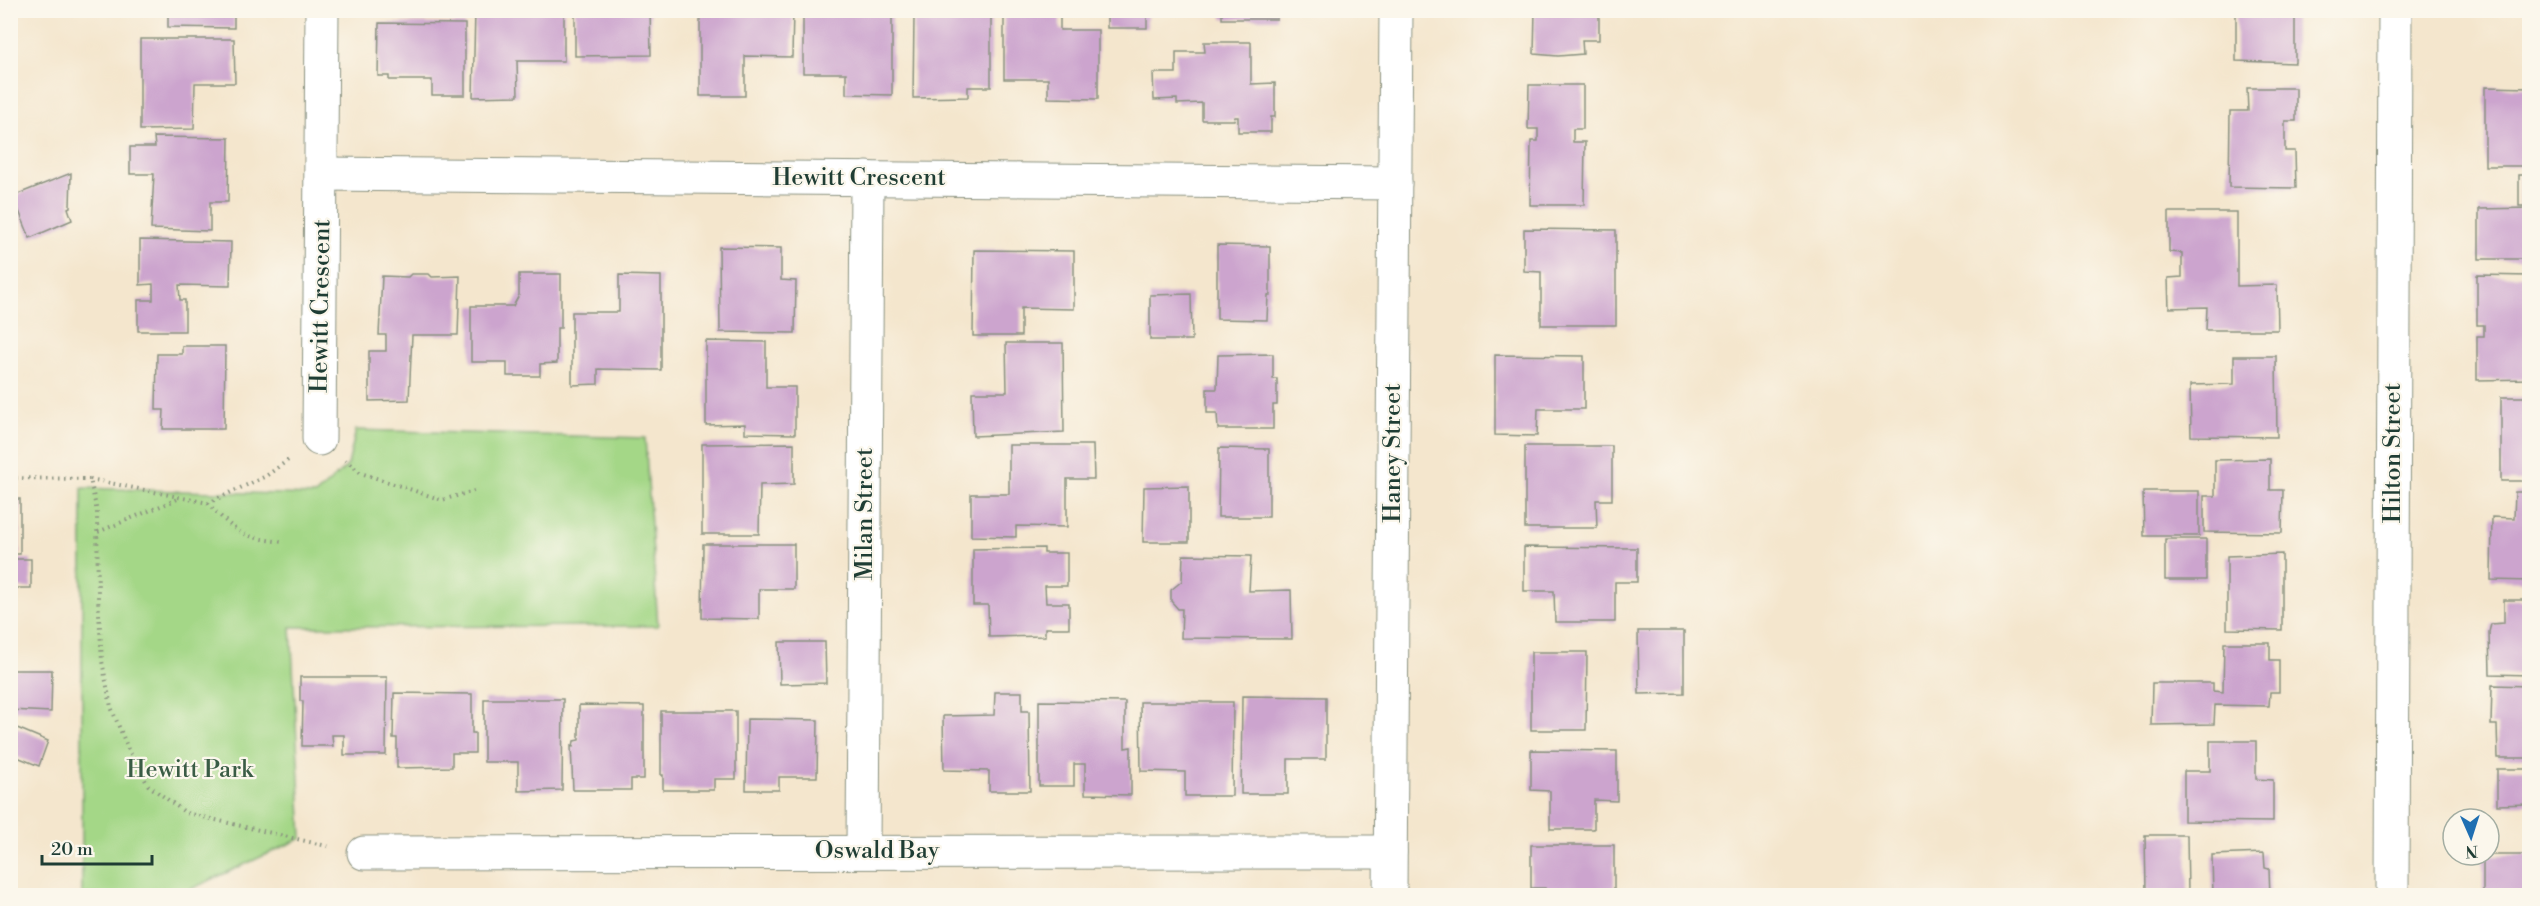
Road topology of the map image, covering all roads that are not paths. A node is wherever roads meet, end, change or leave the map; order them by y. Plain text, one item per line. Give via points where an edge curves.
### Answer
1 (322, 10) edge
2 (1396, 10) edge
3 (2395, 10) edge
4 (322, 174) junction
5 (867, 178) junction
6 (1395, 183) junction
7 (319, 439) road end
8 (863, 850) junction
9 (1390, 852) junction
10 (364, 853) road end
11 (1390, 896) edge
12 (2392, 896) edge

1 - 4 street, Hewitt Crescent
2 - 6 street, Haney Street
3 - 12 street, Hilton Street
4 - 5 street, Hewitt Crescent
4 - 7 street, Hewitt Crescent
5 - 6 street, Hewitt Crescent
5 - 8 street, Milan Street
6 - 9 street, Haney Street
8 - 9 street, Oswald Bay
8 - 10 street, Oswald Bay
9 - 11 street, Haney Street

